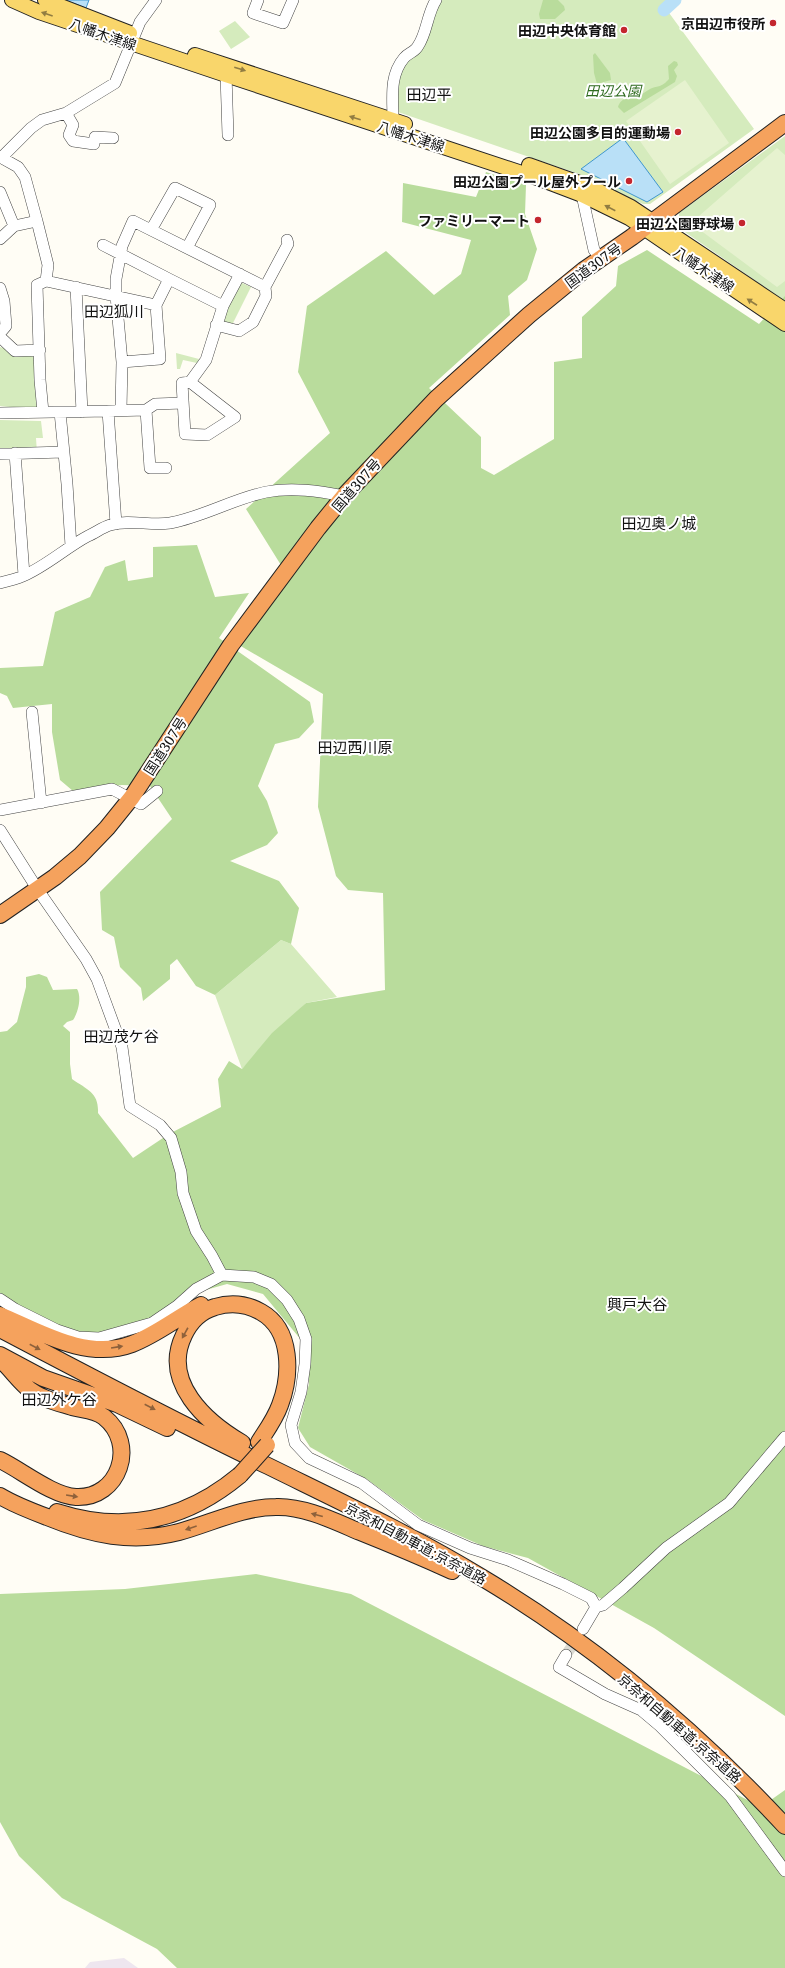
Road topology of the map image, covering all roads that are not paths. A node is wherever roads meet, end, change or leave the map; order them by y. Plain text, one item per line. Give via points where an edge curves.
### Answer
1 (12, 0) edge
2 (45, 0) edge
3 (156, 0) edge
4 (258, 0) edge
5 (293, 0) edge
6 (436, 0) edge
7 (133, 39) junction
8 (226, 75) junction
9 (66, 113) junction
10 (393, 120) junction
11 (785, 123) edge
12 (228, 136) dead end
13 (113, 138) dead end
14 (1, 157) edge
15 (0, 192) edge
16 (582, 195) junction
17 (37, 221) junction
18 (648, 224) junction
19 (14, 226) junction
20 (151, 230) junction
21 (0, 239) edge
22 (287, 240) dead end
23 (103, 245) dead end
24 (187, 248) junction
25 (120, 254) junction
26 (600, 258) junction
27 (240, 274) junction
28 (169, 279) junction
29 (46, 281) junction
30 (265, 287) junction
31 (0, 288) edge
32 (76, 288) junction
33 (116, 296) junction
34 (156, 305) junction
35 (223, 306) junction
36 (785, 310) edge
37 (785, 324) edge
38 (216, 325) junction
39 (0, 333) edge
40 (0, 337) edge
41 (40, 350) junction
42 (122, 362) junction
43 (190, 382) junction
44 (183, 403) junction
45 (121, 410) junction
46 (146, 410) junction
47 (108, 411) junction
48 (43, 412) junction
49 (60, 412) junction
50 (82, 412) junction
51 (0, 413) edge
52 (63, 452) junction
53 (0, 454) edge
54 (15, 454) junction
55 (166, 468) dead end
56 (344, 496) junction
57 (116, 524) junction
58 (71, 546) junction
59 (24, 575) junction
60 (0, 583) edge
61 (32, 712) dead end
62 (157, 791) dead end
63 (130, 799) junction
64 (41, 803) junction
65 (0, 810) edge
66 (0, 830) edge
67 (38, 890) junction
68 (0, 915) edge
69 (222, 1275) junction
70 (0, 1299) edge
71 (0, 1315) edge
72 (0, 1329) edge
73 (0, 1356) edge
74 (0, 1359) edge
75 (785, 1437) edge
76 (263, 1444) junction
77 (0, 1460) edge
78 (0, 1470) edge
79 (237, 1473) junction
80 (0, 1484) edge
81 (0, 1496) edge
82 (454, 1566) junction
83 (596, 1607) junction
84 (583, 1629) tunnel mouth
85 (566, 1655) tunnel mouth
86 (785, 1826) edge
87 (785, 1833) edge
88 (785, 1870) edge

7 -> 1 main road, 八幡木津線 via 39,12
2 - 7 main road, 八幡木津線
3 - 7 street via 140,22
4 - 5 street via 253,13 283,23
6 - 10 street via 419,46 405,56 395,72
7 - 8 main road, 八幡木津線
7 - 9 street via 115,83
7 -> 10 main road, 八幡木津線 via 304,89
8 - 12 street
16 -> 8 main road, 八幡木津線
9 - 13 street via 73,124 70,135 73,141 94,144 95,137
9 - 14 street via 42,120
10 - 18 main road, 八幡木津線 via 591,187 618,200
11 - 18 highway, 国道307号
14 - 17 street via 18,167 25,177
15 - 19 street
18 -> 16 main road, 八幡木津線 via 629,218
16 - 26 street via 594,250
17 - 19 street
17 - 29 street via 48,265
18 - 26 highway, 国道307号
18 - 36 main road, 八幡木津線
37 -> 18 main road, 八幡木津線
19 - 21 street
20 - 24 street
20 - 24 street via 175,188 210,205
20 - 25 street via 133,221
22 - 30 street via 288,244
23 - 25 street
24 - 27 street
25 - 28 street
25 - 33 street
26 - 56 highway, 国道307号 via 479,358 436,399
27 - 30 street
27 - 35 street
28 - 34 street
28 - 35 street
29 - 32 street
29 - 41 street via 37,285
30 - 38 street via 266,296 253,322 239,331
31 - 39 street via 6,326
32 - 33 street
32 - 50 street
33 - 34 street
33 - 42 street
34 - 42 street via 160,359
35 - 38 street
38 - 43 street via 206,360
40 - 41 street via 15,351
41 - 48 street
42 - 45 street
43 - 44 street via 182,383
43 - 44 street via 235,418 207,436 185,434
44 - 46 street via 155,404
45 - 46 street
45 - 47 street
46 - 55 street via 150,468
47 - 50 street
47 - 57 street
48 - 49 street
48 - 51 street
49 - 50 street
49 - 52 street
52 - 54 street
52 - 58 street via 68,484
53 - 54 street
54 - 59 street
56 - 57 street via 317,491 267,492 180,521 148,525
56 - 63 highway, 国道307号 via 230,645
57 - 58 street via 109,525
58 - 59 street
59 - 60 street
61 - 64 street
62 - 63 street via 141,804
63 - 64 street via 112,789
63 - 67 highway, 国道307号 via 80,856
64 - 65 street
66 - 67 street
67 - 68 highway, 国道307号
67 - 69 street via 97,979 122,1047 130,1106 160,1125 171,1138 181,1172 182,1193 196,1231
69 - 70 street via 196,1289 152,1323 99,1338 57,1330
69 - 83 street via 254,1277 271,1284 287,1300 299,1319 306,1339 305,1364 301,1392 291,1425 295,1443 309,1458 362,1484 418,1525 563,1584 591,1598
71 -> 76 highway via 60,1341 82,1348 101,1349 137,1342 212,1299 229,1296 253,1299 272,1311 285,1326 295,1359 294,1384 290,1399
72 -> 82 highway, 京奈和自動車道;京奈道路
73 - 82 highway, 京奈和自動車道;京奈道路 via 43,1378 117,1404 154,1421
77 -> 74 highway via 58,1492 86,1497 108,1485 116,1476 121,1465 122,1451 118,1434 103,1417 31,1391
75 - 83 street via 728,1503 666,1548 603,1605
76 - 79 highway via 247,1458
76 -> 82 highway via 286,1385 288,1366 283,1338 272,1320 256,1309 235,1304 215,1307 192,1322 182,1339 177,1356 180,1379 195,1405 227,1434 265,1457 341,1495
78 - 79 highway via 61,1506 94,1514 128,1515 177,1506
79 - 80 highway via 221,1490 184,1510 156,1518 127,1522 93,1521 68,1515 41,1505
82 -> 81 highway via 324,1517 277,1507 229,1515 180,1532 127,1538 79,1530
82 - 86 highway, 京奈和自動車道;京奈道路 via 532,1609 623,1676 732,1772
82 - 87 highway, 京奈和自動車道;京奈道路 via 619,1680 709,1757
83 - 84 street
85 - 88 street via 559,1667 605,1694 641,1710 660,1726 730,1796

